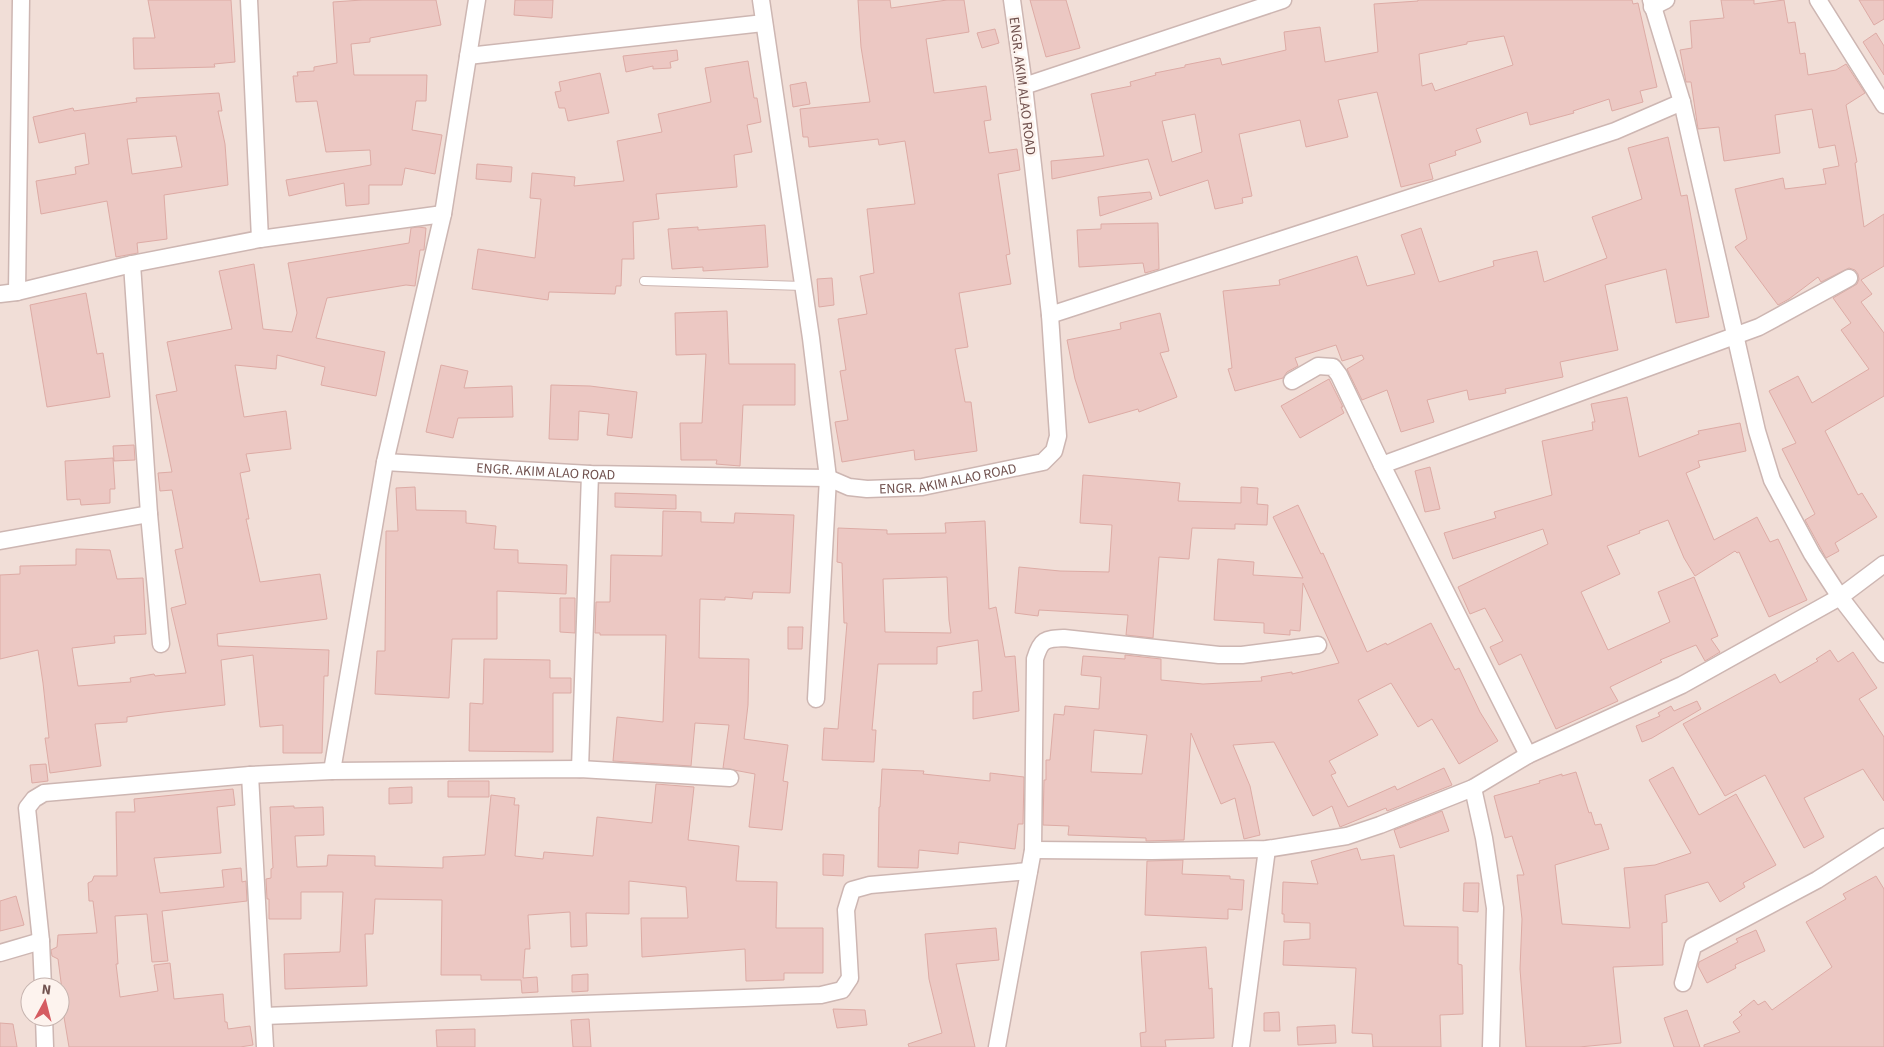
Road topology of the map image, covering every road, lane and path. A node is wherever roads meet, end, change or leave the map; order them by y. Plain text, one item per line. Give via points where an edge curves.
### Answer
1 (21, 0) edge
2 (249, 0) edge
3 (477, 0) edge
4 (761, 0) edge
5 (1012, 0) edge
6 (1283, 0) edge
7 (1818, 0) edge
8 (1656, 2) edge
9 (764, 23) junction
10 (468, 56) junction
11 (1024, 86) junction
12 (1682, 102) junction
13 (1884, 105) edge
14 (444, 214) junction
15 (260, 239) junction
16 (132, 264) junction
17 (1849, 278) dead end
18 (644, 282) dead end
19 (803, 286) junction
20 (17, 292) junction
21 (0, 294) edge
22 (1050, 314) junction
23 (1735, 337) junction
24 (1292, 381) dead end
25 (385, 462) junction
26 (1382, 465) junction
27 (590, 474) junction
28 (828, 478) junction
29 (149, 514) junction
30 (0, 541) edge
31 (1884, 564) edge
32 (1840, 597) junction
33 (161, 644) dead end
34 (1318, 645) dead end
35 (1884, 654) edge
36 (816, 699) dead end
37 (1528, 755) junction
38 (580, 769) junction
39 (332, 771) junction
40 (250, 775) junction
41 (730, 778) dead end
42 (1472, 788) junction
43 (1884, 837) edge
44 (1267, 849) junction
45 (1033, 850) junction
46 (1030, 871) junction
47 (41, 941) junction
48 (0, 953) edge
49 (43, 977) edge
50 (1683, 983) dead end
51 (264, 1016) junction
52 (44, 1027) edge
53 (45, 1047) edge
54 (265, 1047) edge
55 (997, 1047) edge
56 (1241, 1047) edge
57 (1490, 1047) edge

1 - 20 street
2 - 15 street
3 - 10 street
4 - 9 street
5 - 11 street, ENGR. AKIM ALAO ROAD
6 - 11 street
7 - 13 street
8 - 12 street
9 - 10 street
9 - 19 street
10 - 14 street
11 - 22 street, ENGR. AKIM ALAO ROAD
12 - 22 street via 1615,131
12 - 23 street
14 - 15 street
14 - 25 street
15 - 16 street
16 - 20 street
16 - 29 street
17 - 23 street
18 - 19 lane
19 - 28 street
20 - 21 street
22 - 28 street, ENGR. AKIM ALAO ROAD via 1058,436 1054,451 1043,462 922,487 867,489 848,487
23 - 26 street
23 - 32 street via 1772,480 1812,554
24 - 26 street via 1318,366 1333,367 1340,375
25 - 27 street, ENGR. AKIM ALAO ROAD
25 - 39 street
26 - 37 street
27 - 28 street, ENGR. AKIM ALAO ROAD
27 - 38 street
28 - 36 street
29 - 30 street
29 - 33 street
31 - 32 street
32 - 35 street
32 - 37 street via 1682,685
34 - 45 street via 1219,655 1064,638 1047,639 1039,645 1035,659
37 - 42 street
38 - 39 street
38 - 41 street
39 - 40 street
40 - 47 street via 44,794 34,799 27,808
40 - 51 street
42 - 44 street via 1347,836
42 - 57 street via 1495,908
43 - 50 street via 1816,880 1693,946
44 - 45 street
44 - 56 street
45 - 46 street
46 - 51 street via 870,885 852,890 846,910 850,978 842,990 821,995
46 - 55 street
47 - 48 street
47 - 49 street
51 - 54 street
52 - 53 street

